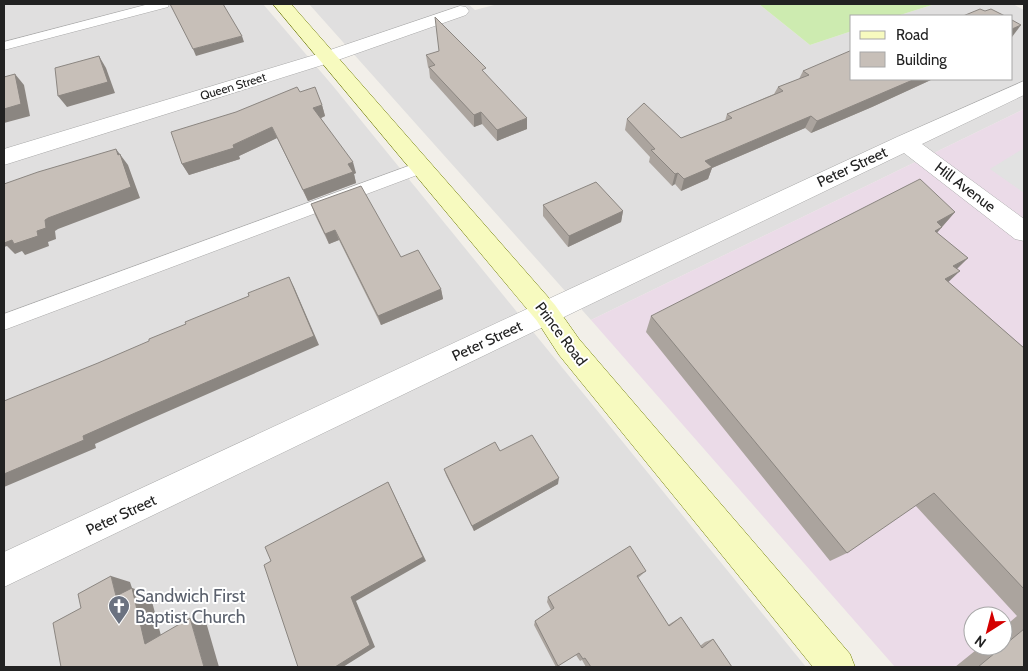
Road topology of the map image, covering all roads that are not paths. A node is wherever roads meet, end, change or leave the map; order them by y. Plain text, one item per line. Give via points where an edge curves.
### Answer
1 (163, 4) edge
2 (282, 4) edge
3 (460, 11) dead end
4 (4, 46) edge
5 (328, 57) junction
6 (1024, 87) edge
7 (905, 142) junction
8 (4, 156) edge
9 (422, 167) junction
10 (1024, 232) edge
11 (546, 313) junction
12 (4, 322) edge
13 (4, 570) edge
14 (837, 667) edge

1 - 4 lane
2 - 5 street, Prince Road
3 - 5 street, Queen Street
5 - 8 street, Queen Street
5 - 9 street, Prince Road
6 - 7 street, Peter Street
7 - 10 street, Hill Avenue
7 - 11 street, Peter Street
9 - 11 street, Prince Road
9 - 12 lane
11 - 13 street, Peter Street
11 - 14 street, Prince Road via 569,347

